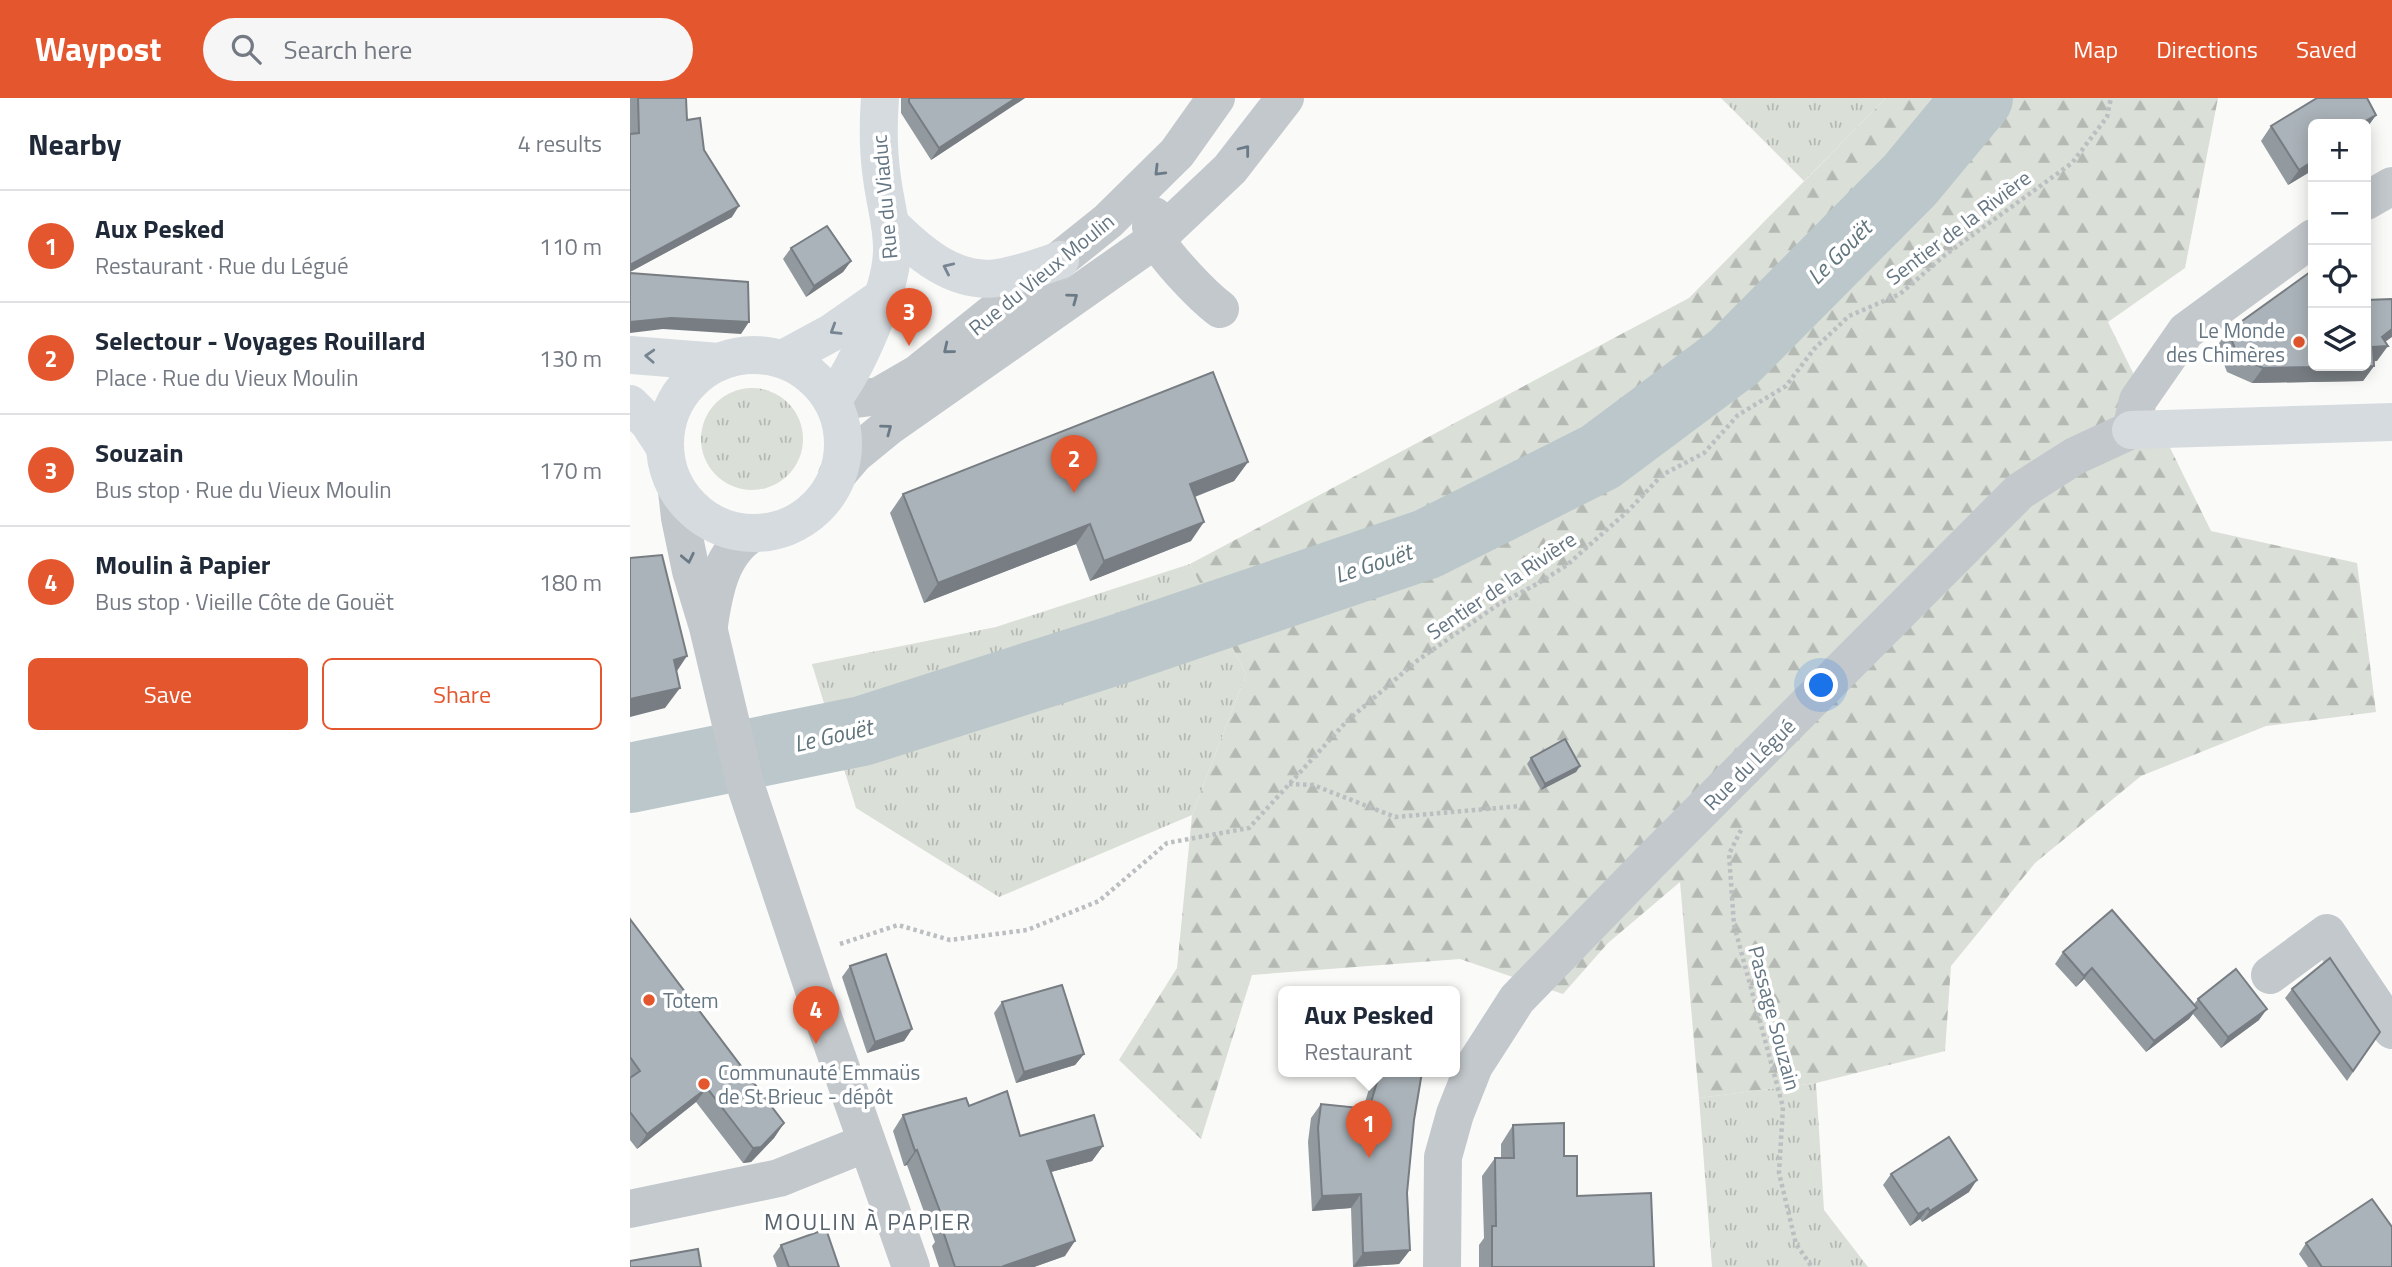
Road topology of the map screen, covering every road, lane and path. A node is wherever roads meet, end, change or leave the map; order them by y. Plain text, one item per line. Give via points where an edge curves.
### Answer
1 (880, 98) edge
2 (1216, 98) edge
3 (1228, 98) edge
4 (1286, 98) edge
5 (2110, 98) edge
6 (2392, 187) edge
7 (2371, 198) edge
8 (890, 224) junction
9 (1156, 239) junction
10 (2308, 242) edge
11 (1060, 260) junction
12 (884, 296) junction
13 (1220, 310) dead end
14 (630, 355) edge
15 (783, 359) junction
16 (719, 362) junction
17 (832, 401) junction
18 (630, 404) edge
19 (2392, 422) edge
20 (2131, 430) junction
21 (664, 446) junction
22 (837, 475) junction
23 (677, 491) junction
24 (753, 533) junction
25 (708, 627) junction
26 (1289, 784) junction
27 (1521, 806) dead end
28 (1729, 854) dead end
29 (803, 956) junction
30 (2270, 975) dead end
31 (2392, 1030) edge
32 (866, 1143) junction
33 (630, 1209) edge
34 (911, 1267) edge
35 (1442, 1267) edge
36 (1812, 1267) edge

1 - 8 main road, Rue du Viaduc via 878,134
2 -> 11 street, Rue du Vieux Moulin via 1177,153 1108,221
3 - 9 street via 1206,153 1155,211 1151,227
9 -> 4 street, Rue du Vieux Moulin via 1230,169
5 - 26 path, Sentier de la Rivière via 2107,117 2073,163 1945,255 1900,294 1849,316 1814,349 1786,386 1738,415 1704,453 1662,475 1567,565 1499,604 1418,660 1347,721
6 - 7 street
11 -> 8 main road via 995,279 964,276 936,263
8 - 12 main road, Rue du Viaduc via 892,251
9 - 13 street via 1199,293
22 -> 9 street, Rue du Vieux Moulin via 888,427
10 - 20 street via 2186,331 2138,400
11 -> 17 street, Rue du Vieux Moulin via 917,374 878,396
12 -> 15 main road
12 - 17 main road, Rue du Viaduc
16 -> 14 main road
15 - 16 main road via 761,355
15 - 17 main road via 803,369
16 - 21 main road via 700,372 679,395 666,424
17 - 22 main road via 843,438
18 - 21 main road
19 - 20 main road
20 - 35 street, Rue du Légué via 2075,456 2020,491 1517,999 1474,1066 1455,1114 1443,1157
21 - 23 main road
22 - 24 main road via 813,510 775,530
23 - 24 main road via 702,517 718,526
23 -> 25 street via 691,572
24 - 25 street via 740,541 726,563 714,590
25 - 29 street via 746,787
26 - 27 path via 1313,785 1395,817
26 - 29 path, Sentier de la Rivière via 1249,828 1167,843 1100,901 1027,930 950,940 898,925
28 - 36 path, Passage Souzain via 1734,925 1783,1107 1779,1173 1796,1244
29 - 32 street
30 - 31 street via 2327,933
32 - 33 street via 779,1178
32 - 34 street

